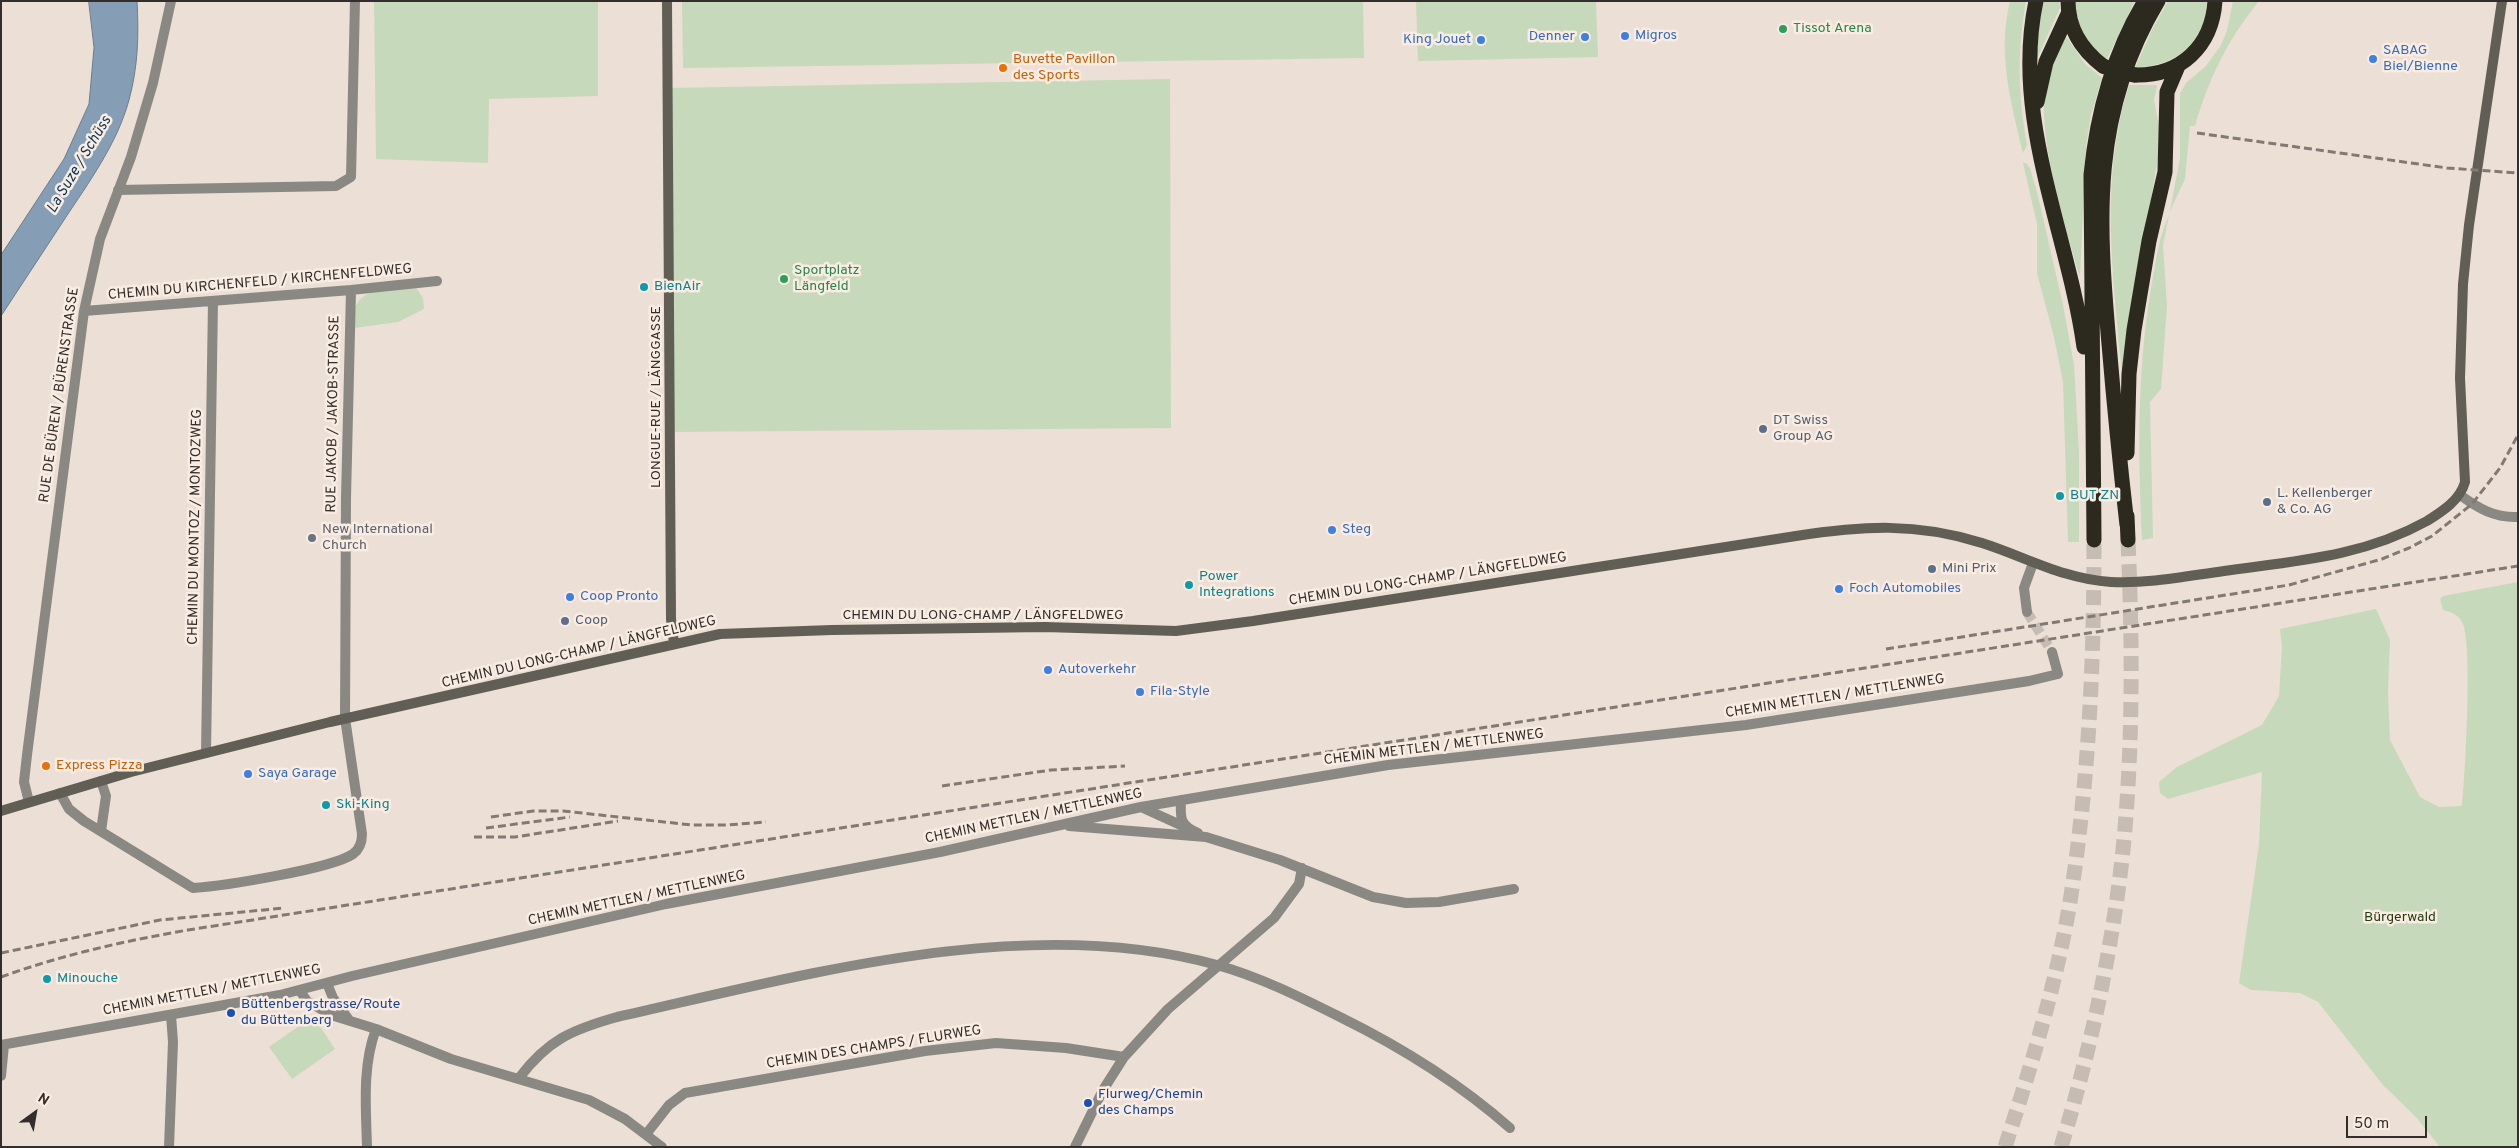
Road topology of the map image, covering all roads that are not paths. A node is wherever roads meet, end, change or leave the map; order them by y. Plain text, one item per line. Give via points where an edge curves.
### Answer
1 (170, 1) edge
2 (355, 1) edge
3 (667, 1) edge
4 (2036, 1) edge
5 (2145, 1) edge
6 (2158, 1) edge
7 (2215, 1) edge
8 (2502, 1) edge
9 (2068, 6) edge
10 (2178, 66) junction
11 (2040, 150) junction
12 (118, 190) junction
13 (437, 281) dead end
14 (351, 290) junction
15 (212, 301) junction
16 (84, 311) junction
17 (2092, 423) junction
18 (2460, 495) junction
19 (2518, 517) edge
20 (2127, 525) junction
21 (2094, 540) tunnel mouth
22 (2128, 540) tunnel mouth
23 (2033, 563) junction
24 (2027, 612) tunnel mouth
25 (674, 643) junction
26 (2052, 652) tunnel mouth
27 (345, 718) junction
28 (206, 753) junction
29 (101, 781) junction
30 (60, 793) junction
31 (1181, 800) junction
32 (29, 802) junction
33 (1141, 807) junction
34 (1, 811) edge
35 (1056, 826) junction
36 (1187, 828) junction
37 (101, 831) junction
38 (1206, 837) junction
39 (1302, 868) junction
40 (1514, 889) dead end
41 (1218, 966) junction
42 (327, 983) junction
43 (300, 991) junction
44 (171, 1015) junction
45 (350, 1021) junction
46 (376, 1029) junction
47 (3, 1045) edge
48 (1124, 1058) junction
49 (1, 1076) edge
50 (519, 1078) junction
51 (1510, 1128) dead end
52 (647, 1133) junction
53 (169, 1147) edge
54 (367, 1147) edge
55 (662, 1147) edge
56 (1075, 1147) edge

1 - 12 street, RUE DE BÜREN / BÜRENSTRASSE via 153,83
2 - 12 street via 351,176 336,186
3 - 25 main road, LONGUE-RUE / LÄNGGASSE via 671,610
4 - 11 highway via 2029,79 2032,116
5 - 17 highway via 2113,71 2099,118 2094,152 2090,222
6 - 20 highway via 2134,49 2116,98 2102,177 2104,280 2118,456
7 - 10 highway via 2211,26 2203,43
8 - 18 main road via 2463,284 2460,378 2466,482
9 - 10 highway, bridge via 2078,38 2103,66 2134,75 2155,74
9 - 11 highway via 2039,86 2036,115
10 - 20 highway via 2167,92 2166,165 2148,241 2133,337 2128,404
11 - 17 highway via 2082,330
12 - 16 street, RUE DE BÜREN / BÜRENSTRASSE via 100,239
13 - 14 street, CHEMIN DU KIRCHENFELD / KIRCHENFELDWEG
14 - 15 street, CHEMIN DU KIRCHENFELD / KIRCHENFELDWEG
14 - 27 street, RUE JAKOB / JAKOB-STRASSE
15 - 16 street, CHEMIN DU KIRCHENFELD / KIRCHENFELDWEG
15 - 28 street, CHEMIN DU MONTOZ / MONTOZWEG
16 - 32 street, RUE DE BÜREN / BÜRENSTRASSE via 27,755 24,782
17 - 21 highway
18 - 19 street via 2481,510 2504,518
18 - 23 main road, CHEMIN DU LONG-CHAMP / LÄNGFELDWEG via 2436,516 2389,540 2327,557 2128,582 2092,580
20 - 22 highway
23 - 24 street via 2024,588
23 - 25 main road, CHEMIN DU LONG-CHAMP / LÄNGFELDWEG via 1951,534 1918,528 1874,526 1176,631 1045,627 760,632 720,634
25 - 27 main road, CHEMIN DU LONG-CHAMP / LÄNGFELDWEG
26 - 31 street, CHEMIN METTLEN / METTLENWEG via 2058,674 2020,682 1746,725 1388,765
27 - 28 main road, CHEMIN DU LONG-CHAMP / LÄNGFELDWEG
27 - 37 street, RUE JAKOB / JAKOB-STRASSE via 362,834 360,846 351,855 309,869 193,888
28 - 29 main road, CHEMIN DU LONG-CHAMP / LÄNGFELDWEG
29 - 30 main road, CHEMIN DU LONG-CHAMP / LÄNGFELDWEG
29 - 37 street via 106,796
30 - 32 main road, CHEMIN DU LONG-CHAMP / LÄNGFELDWEG
30 - 37 street, RUE JAKOB / JAKOB-STRASSE via 69,809
31 - 33 street, CHEMIN METTLEN / METTLENWEG
31 - 36 street via 1180,817
32 - 34 main road, CHEMIN DU LONG-CHAMP / LÄNGFELDWEG
33 - 35 street, CHEMIN METTLEN / METTLENWEG
33 - 36 street
35 - 38 street
35 - 42 street, CHEMIN METTLEN / METTLENWEG via 940,852 666,904
36 - 38 street
38 - 39 street
39 - 40 street via 1373,898 1406,903 1438,902
39 - 41 street via 1299,884 1274,918
41 - 48 street via 1155,1022
41 - 50 street via 1128,949 1084,945 1030,945 854,964 584,1026 556,1040 534,1058
41 - 51 street via 1286,990 1368,1032 1431,1067
42 - 43 street, CHEMIN METTLEN / METTLENWEG
42 - 45 street via 336,1003
43 - 44 street, CHEMIN METTLEN / METTLENWEG
43 - 45 street via 307,1002 318,1009
44 - 47 street, CHEMIN METTLEN / METTLENWEG
44 - 53 street
45 - 46 street
46 - 50 street via 451,1059
46 - 54 street via 370,1044 366,1091
47 - 49 street
48 - 52 street, CHEMIN DES CHAMPS / FLURWEG via 1066,1048 996,1043 925,1051 685,1093 669,1105
48 - 56 street via 1103,1090
50 - 52 street via 589,1100
52 - 55 street

